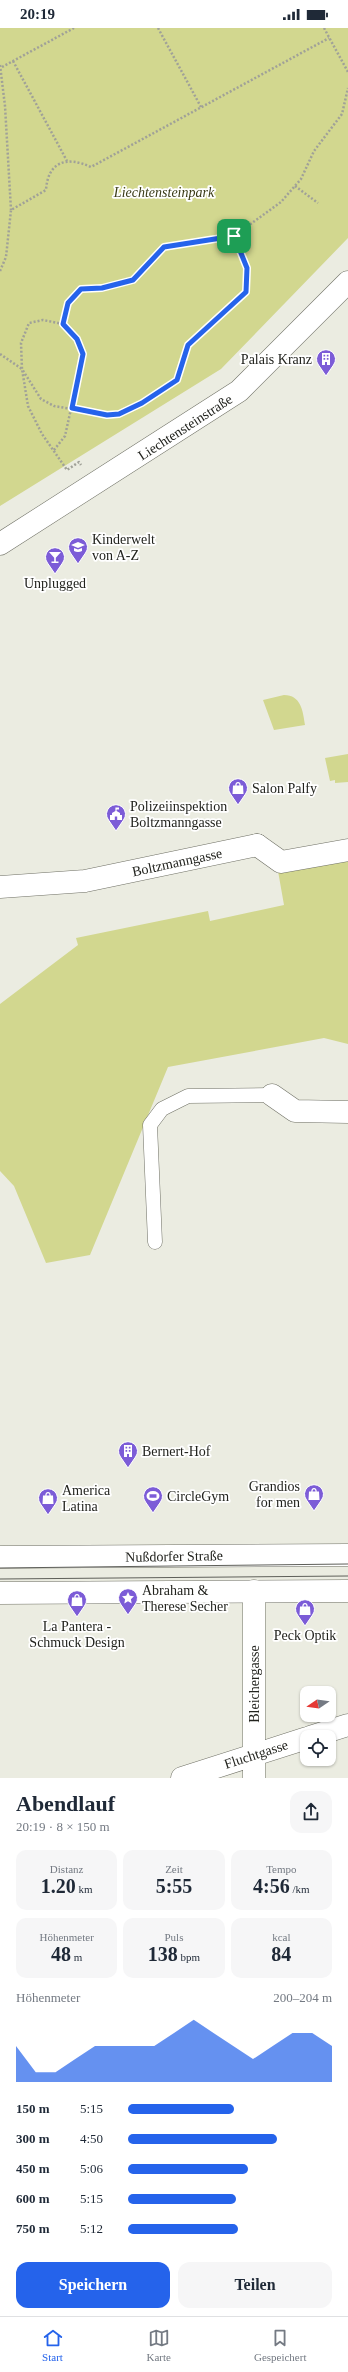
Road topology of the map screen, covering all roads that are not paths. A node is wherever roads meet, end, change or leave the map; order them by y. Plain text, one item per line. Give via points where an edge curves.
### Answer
1 (348, 282) edge
2 (0, 544) edge
3 (348, 850) edge
4 (0, 887) edge
5 (272, 1095) joint
6 (348, 1112) edge
7 (155, 1242) dead end
8 (348, 1555) edge
9 (0, 1557) edge
10 (254, 1591) junction
11 (348, 1591) edge
12 (0, 1593) edge
13 (348, 1725) edge
14 (332, 1730) edge
15 (300, 1740) edge
16 (255, 1754) junction
17 (182, 1778) edge
18 (254, 1778) edge

1 - 2 street, Liechtensteinstraße via 239,391
3 - 4 street, Boltzmanngasse via 281,862 257,845 85,881
5 - 6 street via 295,1111
5 - 7 lane via 188,1096 162,1109 150,1125
8 - 9 street, Nußdorfer Straße
10 - 11 street
10 - 12 street
10 - 16 street, Bleichergasse
13 - 14 street
15 - 16 street, Fluchtgasse
16 - 17 street, Fluchtgasse
16 - 18 street, Bleichergasse

